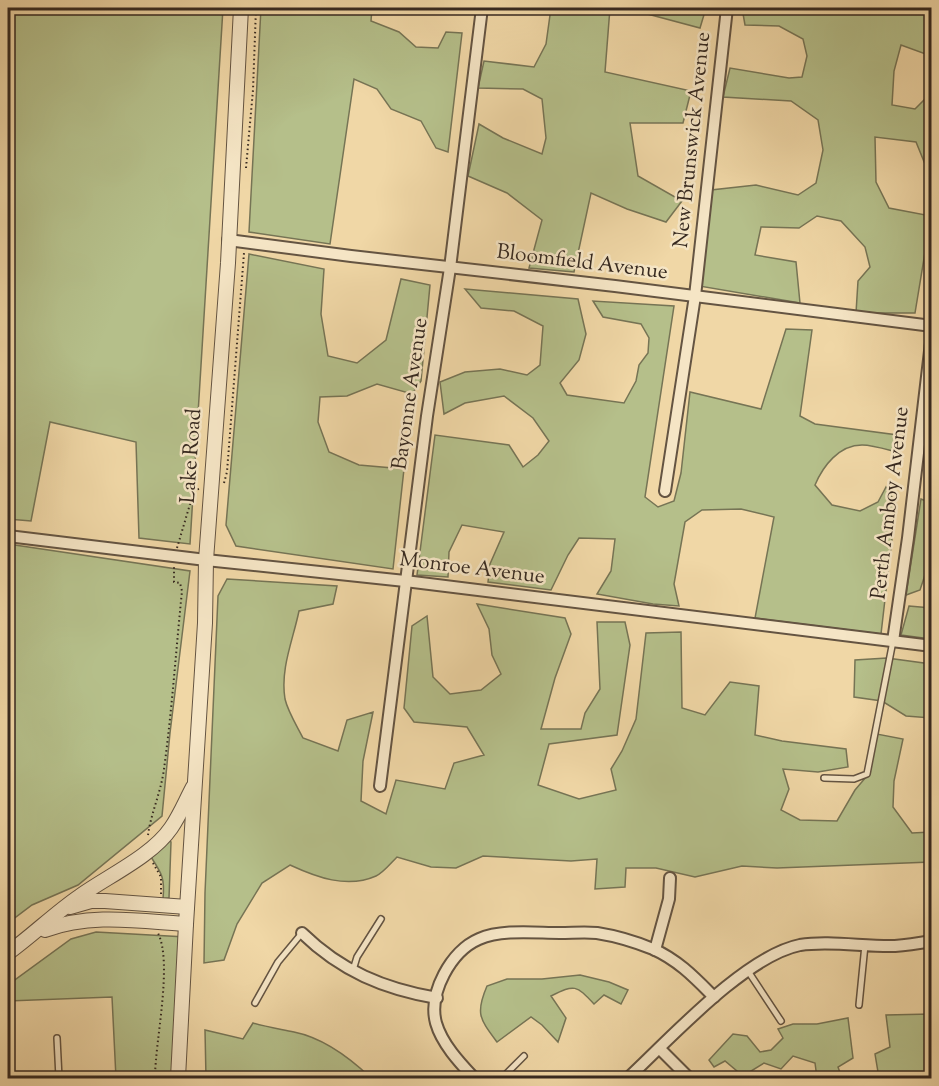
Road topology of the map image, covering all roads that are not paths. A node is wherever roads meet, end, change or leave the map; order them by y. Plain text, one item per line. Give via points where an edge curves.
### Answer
1 (241, 8) edge
2 (482, 8) edge
3 (728, 8) edge
4 (228, 240) junction
5 (450, 268) junction
6 (695, 296) junction
7 (932, 326) edge
8 (932, 334) edge
9 (665, 491) dead end
10 (8, 536) edge
11 (206, 560) junction
12 (405, 581) junction
13 (893, 641) junction
14 (932, 646) edge
15 (824, 778) dead end
16 (196, 781) junction
17 (380, 786) dead end
18 (670, 878) dead end
19 (67, 907) junction
20 (187, 907) junction
21 (381, 919) dead end
22 (186, 924) junction
23 (302, 933) joint
24 (33, 935) junction
25 (932, 941) edge
26 (865, 945) junction
27 (655, 950) junction
28 (8, 953) edge
29 (748, 971) junction
30 (352, 972) junction
31 (714, 997) junction
32 (437, 998) junction
33 (255, 1003) dead end
34 (859, 1005) dead end
35 (781, 1021) dead end
36 (57, 1038) dead end
37 (660, 1049) junction
38 (524, 1056) dead end
39 (59, 1078) edge
40 (178, 1078) edge
41 (474, 1078) edge
42 (502, 1078) edge
43 (628, 1078) edge
44 (689, 1078) edge

1 - 4 street, Lake Road
2 - 5 street, Bayonne Avenue
3 - 6 street, New Brunswick Avenue
4 - 5 street, Bloomfield Avenue
4 - 11 street, Lake Road
5 - 6 street, Bloomfield Avenue
5 - 12 street, Bayonne Avenue
6 - 7 street, Bloomfield Avenue
6 - 9 street, New Brunswick Avenue
8 - 13 street, Perth Amboy Avenue
10 - 11 street, Monroe Avenue
11 - 12 street, Monroe Avenue
11 - 16 street, Lake Road
12 - 13 street, Monroe Avenue
12 - 17 street, Bayonne Avenue
13 - 14 street, Monroe Avenue
13 - 15 lane via 867,774 854,779
16 - 19 street via 161,839
16 - 20 street, Lake Road
18 - 27 street via 669,899
19 - 20 street via 105,901
19 - 24 street
20 - 22 street, Lake Road
21 - 30 lane
22 - 24 street via 82,920 65,922
22 - 40 street, Lake Road
23 - 30 street
23 - 33 lane via 278,962
24 - 28 street
25 - 26 street
26 - 29 street via 800,945 777,953
26 - 34 lane
27 - 31 street via 680,964
27 - 32 street via 595,933 504,934 479,939 450,965
29 - 31 street
29 - 35 lane
30 - 32 street
31 - 37 street
32 - 41 street via 436,1021 442,1037
36 - 39 lane
37 - 43 street
37 - 44 street
38 - 42 lane

